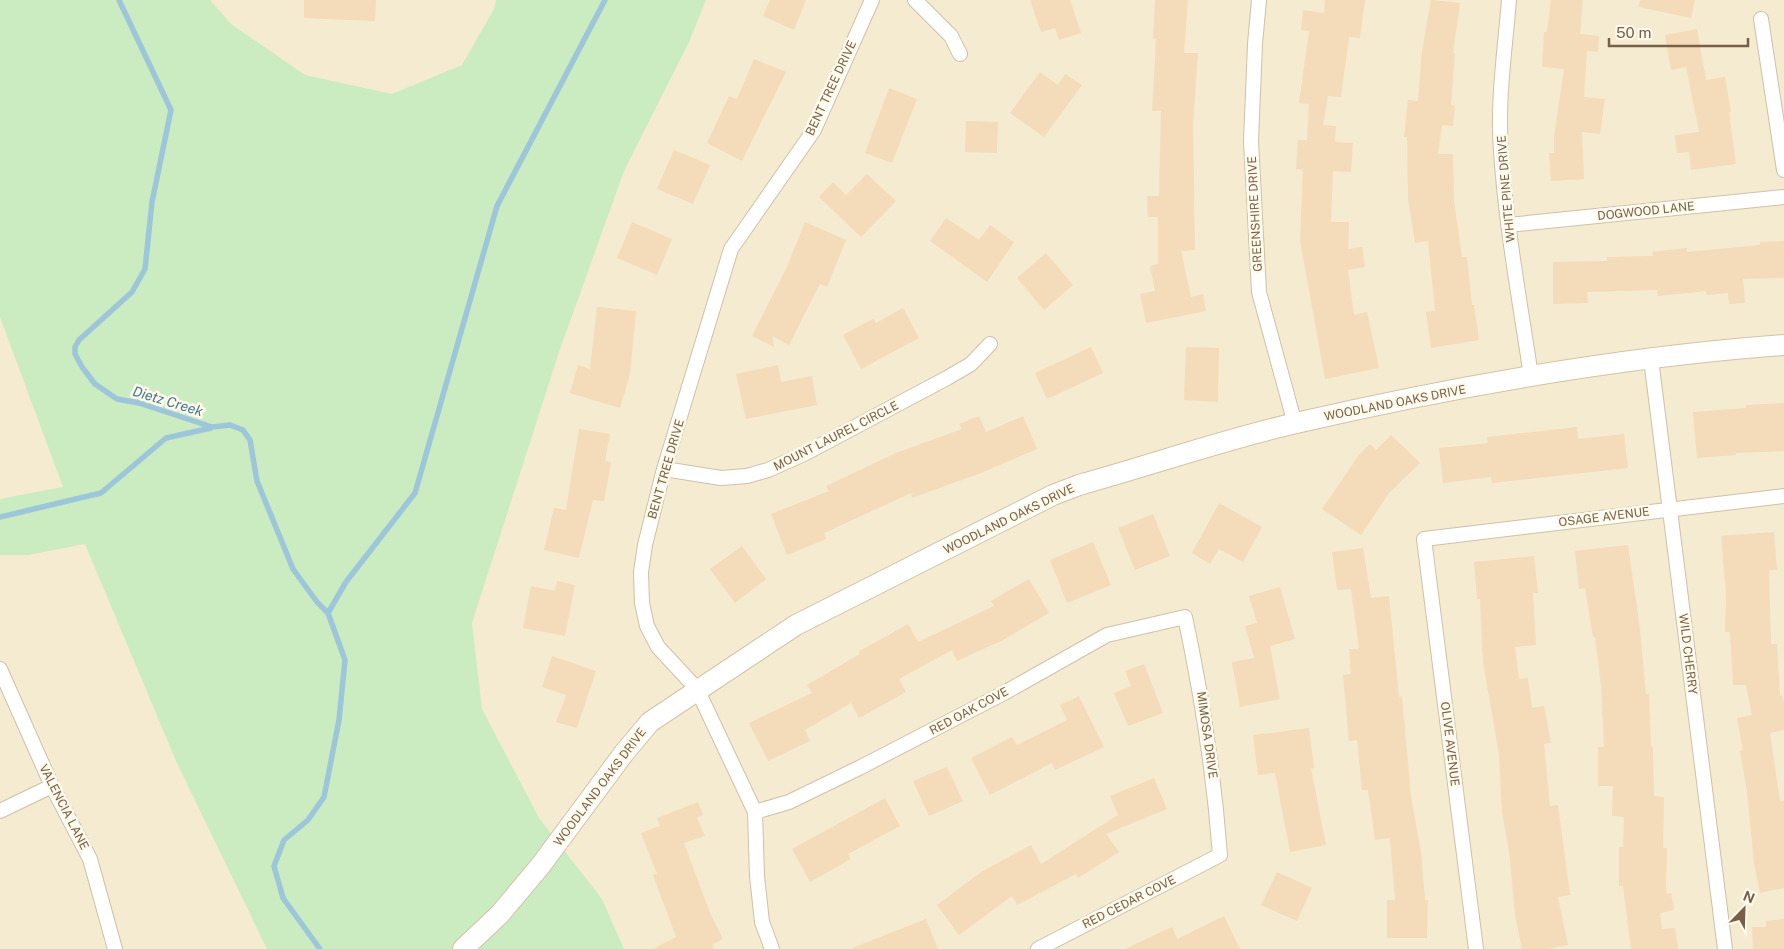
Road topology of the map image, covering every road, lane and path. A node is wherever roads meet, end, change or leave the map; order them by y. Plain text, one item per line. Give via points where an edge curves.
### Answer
1 (872, 0) edge
2 (915, 0) edge
3 (1259, 0) edge
4 (1509, 0) edge
5 (1761, 18) dead end
6 (960, 54) dead end
7 (1784, 170) edge
8 (1784, 197) edge
9 (1508, 225) junction
10 (990, 344) dead end
11 (1784, 344) edge
12 (1651, 359) junction
13 (1532, 376) junction
14 (1295, 424) junction
15 (664, 469) junction
16 (1784, 496) edge
17 (1669, 509) junction
18 (1424, 539) joint
19 (1185, 617) joint
20 (0, 669) edge
21 (697, 689) junction
22 (52, 786) junction
23 (0, 811) edge
24 (755, 812) junction
25 (1220, 855) joint
26 (115, 949) edge
27 (463, 949) edge
28 (772, 949) edge
29 (1038, 949) edge
30 (1476, 949) edge
31 (1726, 949) edge

1 - 15 street, BENT TREE DRIVE via 814,130 731,249
2 - 6 street via 951,36
3 - 14 street, GREENSHIRE DRIVE via 1251,140 1259,292
4 - 9 street, WHITE PINE DRIVE via 1500,149
5 - 7 street
8 - 9 street, DOGWOOD LANE
9 - 13 street, WHITE PINE DRIVE
10 - 15 street, MOUNT LAUREL CIRCLE via 971,364 948,378 768,470 721,478
11 - 12 street, WOODLAND OAKS DRIVE
12 - 13 street, WOODLAND OAKS DRIVE
12 - 17 street, WILD CHERRY
13 - 14 street, WOODLAND OAKS DRIVE
14 - 21 street, WOODLAND OAKS DRIVE via 1053,495 796,625
15 - 21 street, BENT TREE DRIVE via 645,545 641,572 642,603 647,626 658,647
16 - 17 street, OSAGE AVENUE
17 - 18 street, OSAGE AVENUE
17 - 31 street, WILD CHERRY
18 - 30 street, OLIVE AVENUE
19 - 24 street, RED OAK COVE via 1108,635 859,768 789,802
19 - 25 street, MIMOSA DRIVE via 1214,776
20 - 22 street, VALENCIA LANE
21 - 24 street, BENT TREE DRIVE
21 - 27 street, WOODLAND OAKS DRIVE via 650,722 541,865 500,914
22 - 23 street
22 - 26 street, VALENCIA LANE via 90,859
24 - 28 street, BENT TREE DRIVE via 762,922
25 - 29 street, RED CEDAR COVE

